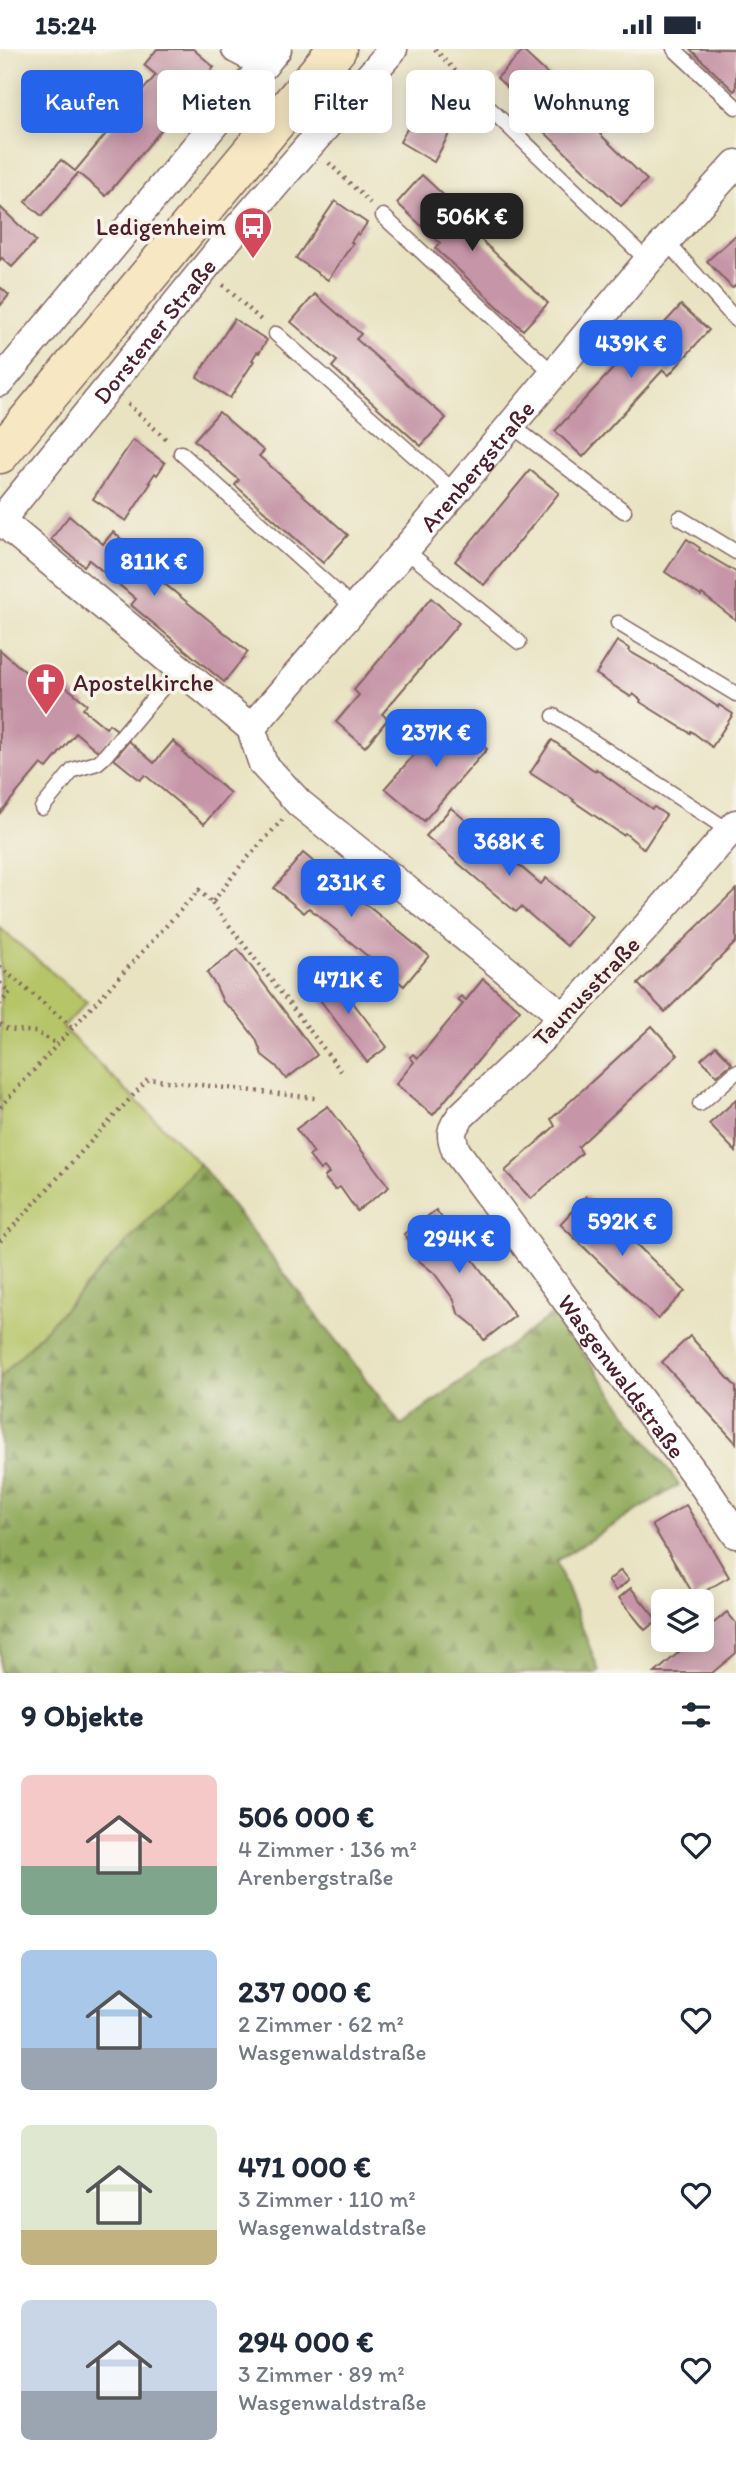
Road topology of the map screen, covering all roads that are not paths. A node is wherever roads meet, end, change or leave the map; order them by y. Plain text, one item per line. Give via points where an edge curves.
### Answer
1 (236, 49) edge
2 (337, 49) edge
3 (393, 49) edge
4 (674, 49) edge
5 (271, 56) edge
6 (736, 107) edge
7 (495, 112) edge
8 (736, 164) edge
9 (383, 216) road end
10 (657, 251) junction
11 (736, 320) edge
12 (276, 334) road end
13 (554, 374) junction
14 (0, 382) edge
15 (511, 425) junction
16 (181, 453) road end
17 (0, 454) edge
18 (455, 492) junction
19 (624, 511) dead end
20 (680, 518) dead end
21 (0, 521) edge
22 (404, 549) junction
23 (736, 552) edge
24 (353, 607) junction
25 (618, 622) dead end
26 (519, 642) dead end
27 (178, 669) junction
28 (736, 694) edge
29 (554, 716) dead end
30 (251, 728) junction
31 (42, 808) dead end
32 (735, 833) edge
33 (564, 1017) junction
34 (736, 1072) edge
35 (700, 1104) dead end
36 (456, 1151) joint
37 (736, 1534) edge

1 - 5 street
2 - 17 main road, Dorstener Straße
3 - 21 street, Dorstener Straße via 229,238
4 - 6 lane
5 - 14 street
7 - 10 lane
8 - 10 street, Arenbergstraße
9 - 13 lane
10 - 11 lane
10 - 13 street, Arenbergstraße
12 - 18 lane
13 - 15 street, Arenbergstraße
15 - 18 street, Arenbergstraße
15 - 19 lane
16 - 24 lane
18 - 22 street, Arenbergstraße
20 - 23 lane
21 - 27 street
22 - 24 street, Arenbergstraße
22 - 26 lane
24 - 30 street, Arenbergstraße
25 - 28 lane
27 - 30 street
27 - 31 lane via 104,757 73,770
29 - 32 lane
30 - 33 street via 262,764 299,803
32 - 33 street, Taunusstraße
33 - 36 street, Taunusstraße via 461,1116 451,1136
34 - 35 lane
36 - 37 street, Wasgenwaldstraße

